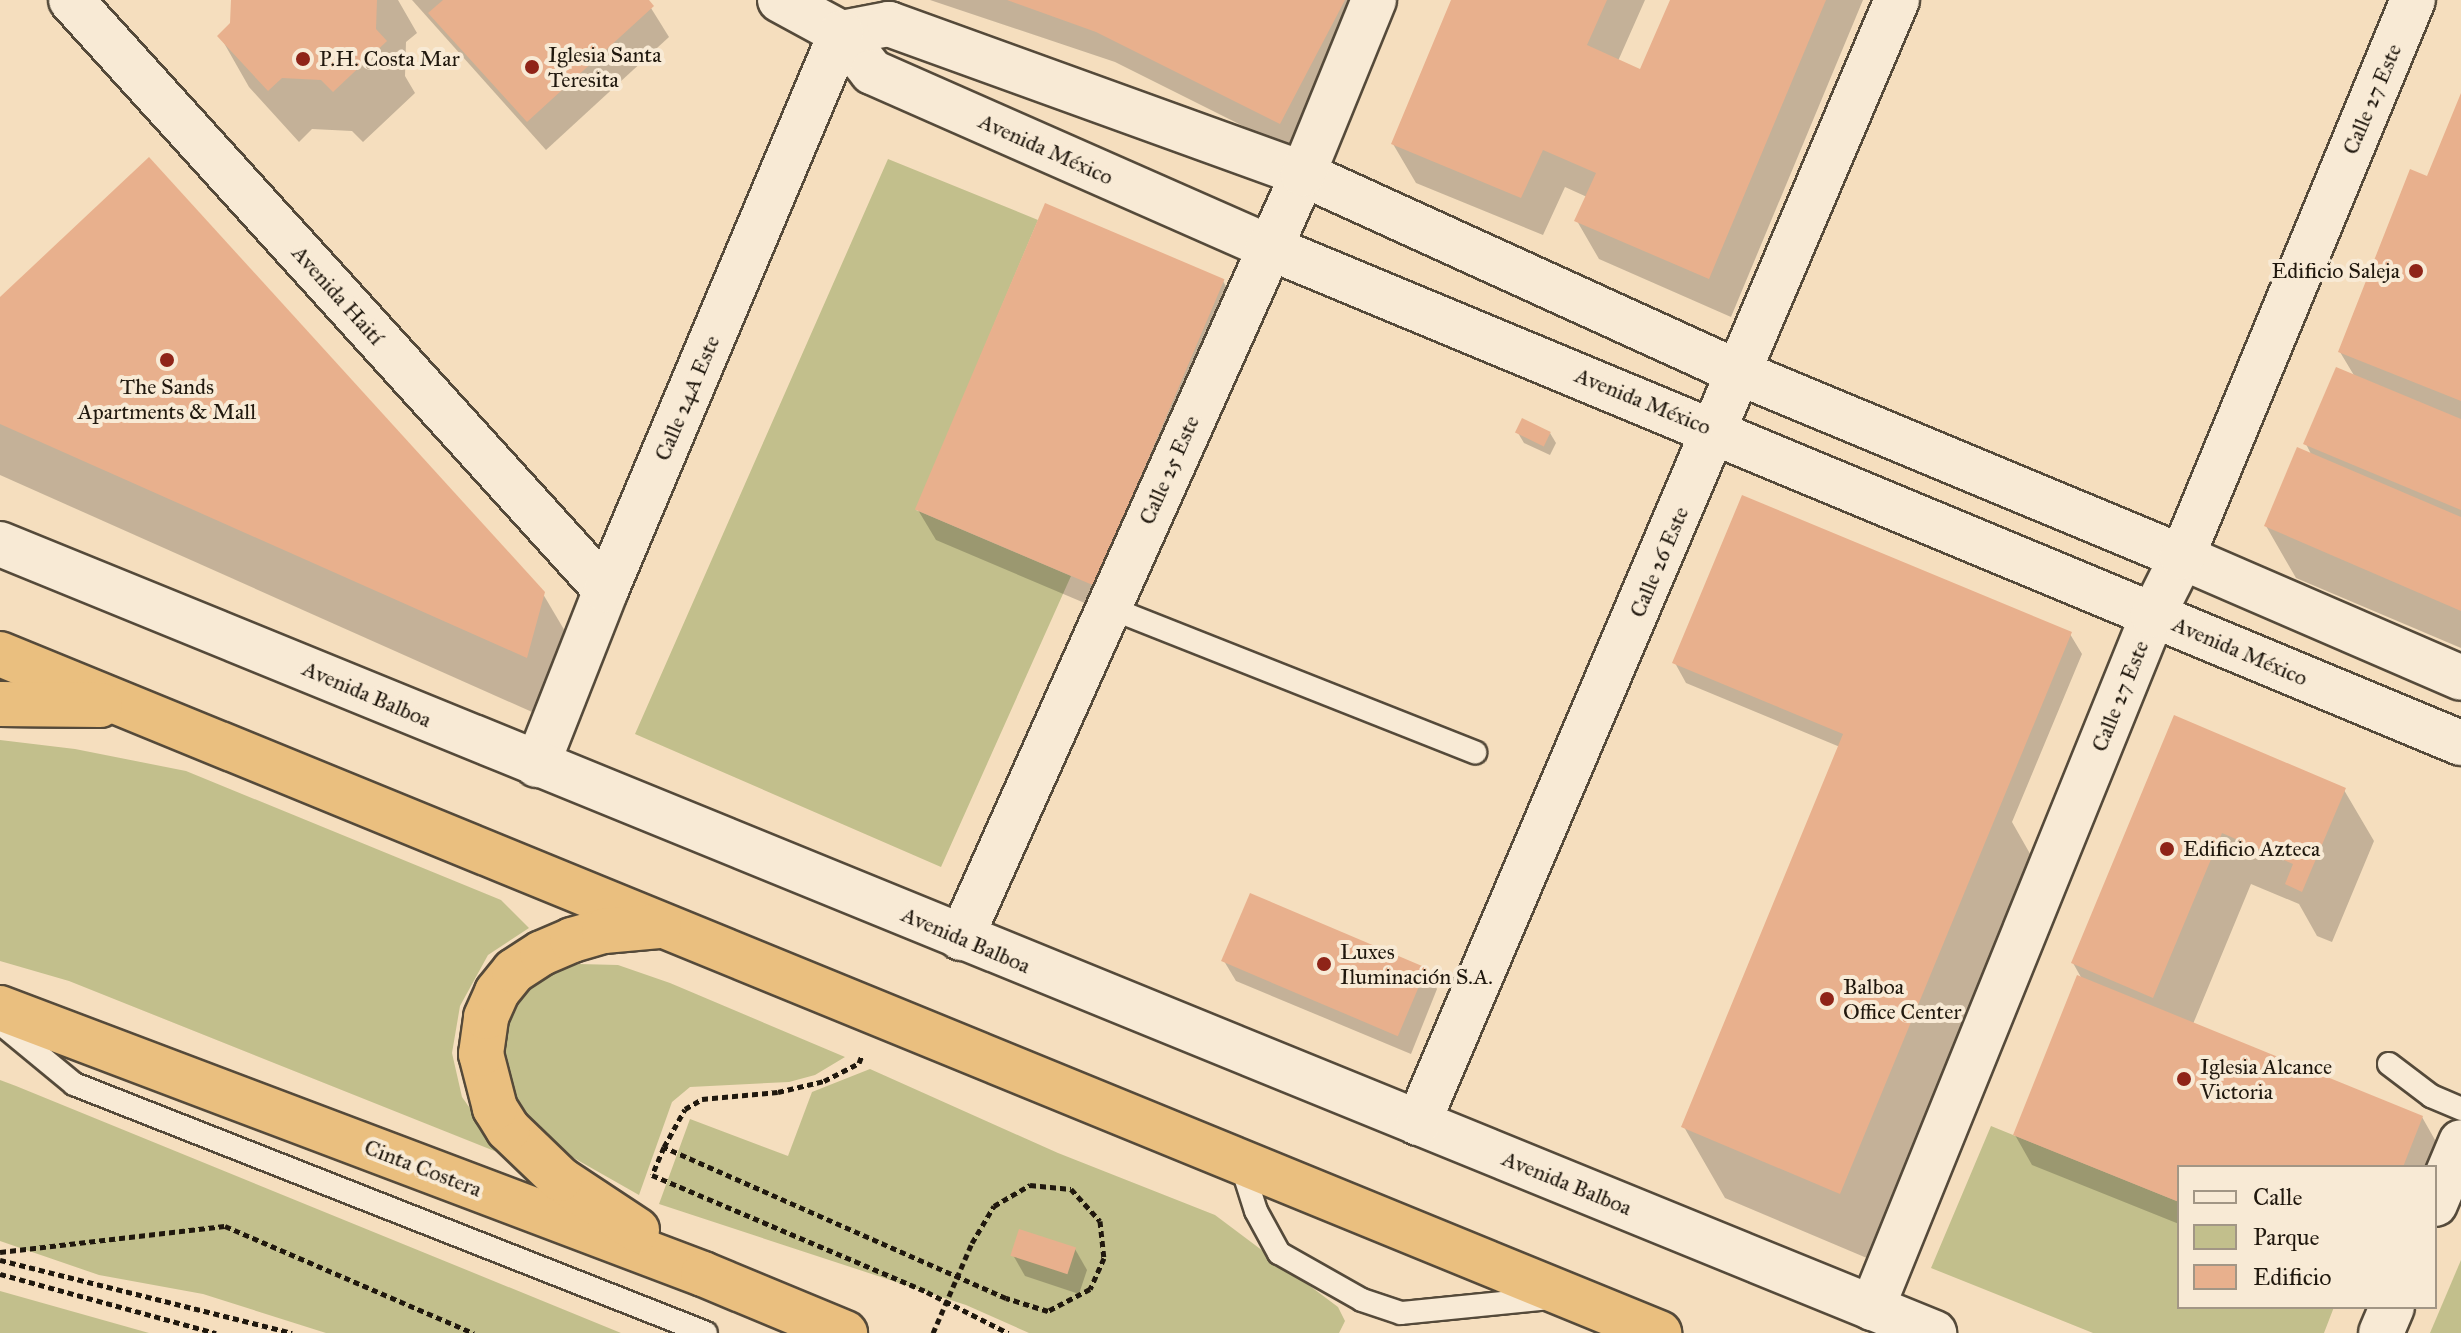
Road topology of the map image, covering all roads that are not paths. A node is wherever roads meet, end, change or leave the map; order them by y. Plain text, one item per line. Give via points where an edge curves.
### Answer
1 (71, 0) edge
2 (780, 0) edge
3 (1374, 0) edge
4 (1897, 0) edge
5 (2413, 0) edge
6 (841, 33) junction
7 (1303, 174) junction
8 (1268, 247) junction
9 (1740, 373) junction
10 (1716, 431) junction
11 (0, 544) edge
12 (2182, 557) junction
13 (606, 590) junction
14 (1108, 607) junction
15 (2153, 615) junction
16 (0, 654) edge
17 (2461, 678) edge
18 (0, 704) edge
19 (126, 706) junction
20 (2461, 743) edge
21 (1475, 752) dead end
22 (537, 765) junction
23 (669, 926) junction
24 (961, 938) junction
25 (0, 1008) edge
26 (0, 1023) edge
27 (2389, 1064) dead end
28 (2461, 1109) edge
29 (1418, 1123) junction
30 (2461, 1142) edge
31 (1241, 1164) junction
32 (2437, 1199) edge
33 (703, 1274) junction
34 (1568, 1296) junction
35 (1872, 1308) junction
36 (2391, 1309) edge
37 (706, 1333) edge
38 (845, 1333) edge
39 (1659, 1333) edge
40 (1934, 1333) edge
41 (2381, 1333) edge

1 - 13 street, Avenida Haití
2 - 6 street, Avenida México
3 - 7 street, Calle 25 Este
4 - 9 street, Calle 26 Este
5 - 12 street, Calle 27 Este
6 - 7 street via 889,24
6 - 8 street, Avenida México via 872,72
6 - 13 street, Calle 24A Este
7 - 8 street, Calle 25 Este
7 - 9 street
8 - 10 street, Avenida México
8 - 14 street, Calle 25 Este
9 - 10 street, Calle 26 Este
9 - 12 street
10 - 15 street, Avenida México
10 - 29 street, Calle 26 Este
11 - 22 street, Avenida Balboa
12 - 15 street, Calle 27 Este
12 - 17 street
13 - 22 street, Calle 24A Este
14 - 21 lane
14 - 24 street, Calle 25 Este
15 - 20 street, Avenida México
15 - 35 street, Calle 27 Este
16 - 19 highway
18 - 19 highway
19 - 23 highway
22 - 24 street, Avenida Balboa
23 - 31 highway
23 - 33 highway via 604,931 542,953 514,971 486,1017 481,1054 495,1108 508,1129 560,1179
24 - 29 street, Avenida Balboa
25 - 33 highway, Cinta Costera
26 - 37 lane via 74,1084
27 - 28 lane via 2431,1096
29 - 35 street, Avenida Balboa
30 - 32 street
31 - 34 highway
31 - 34 lane via 1256,1211 1279,1253 1362,1300 1401,1313
33 - 38 highway, Cinta Costera
34 - 39 highway
35 - 40 street, Avenida Balboa
36 - 41 street

